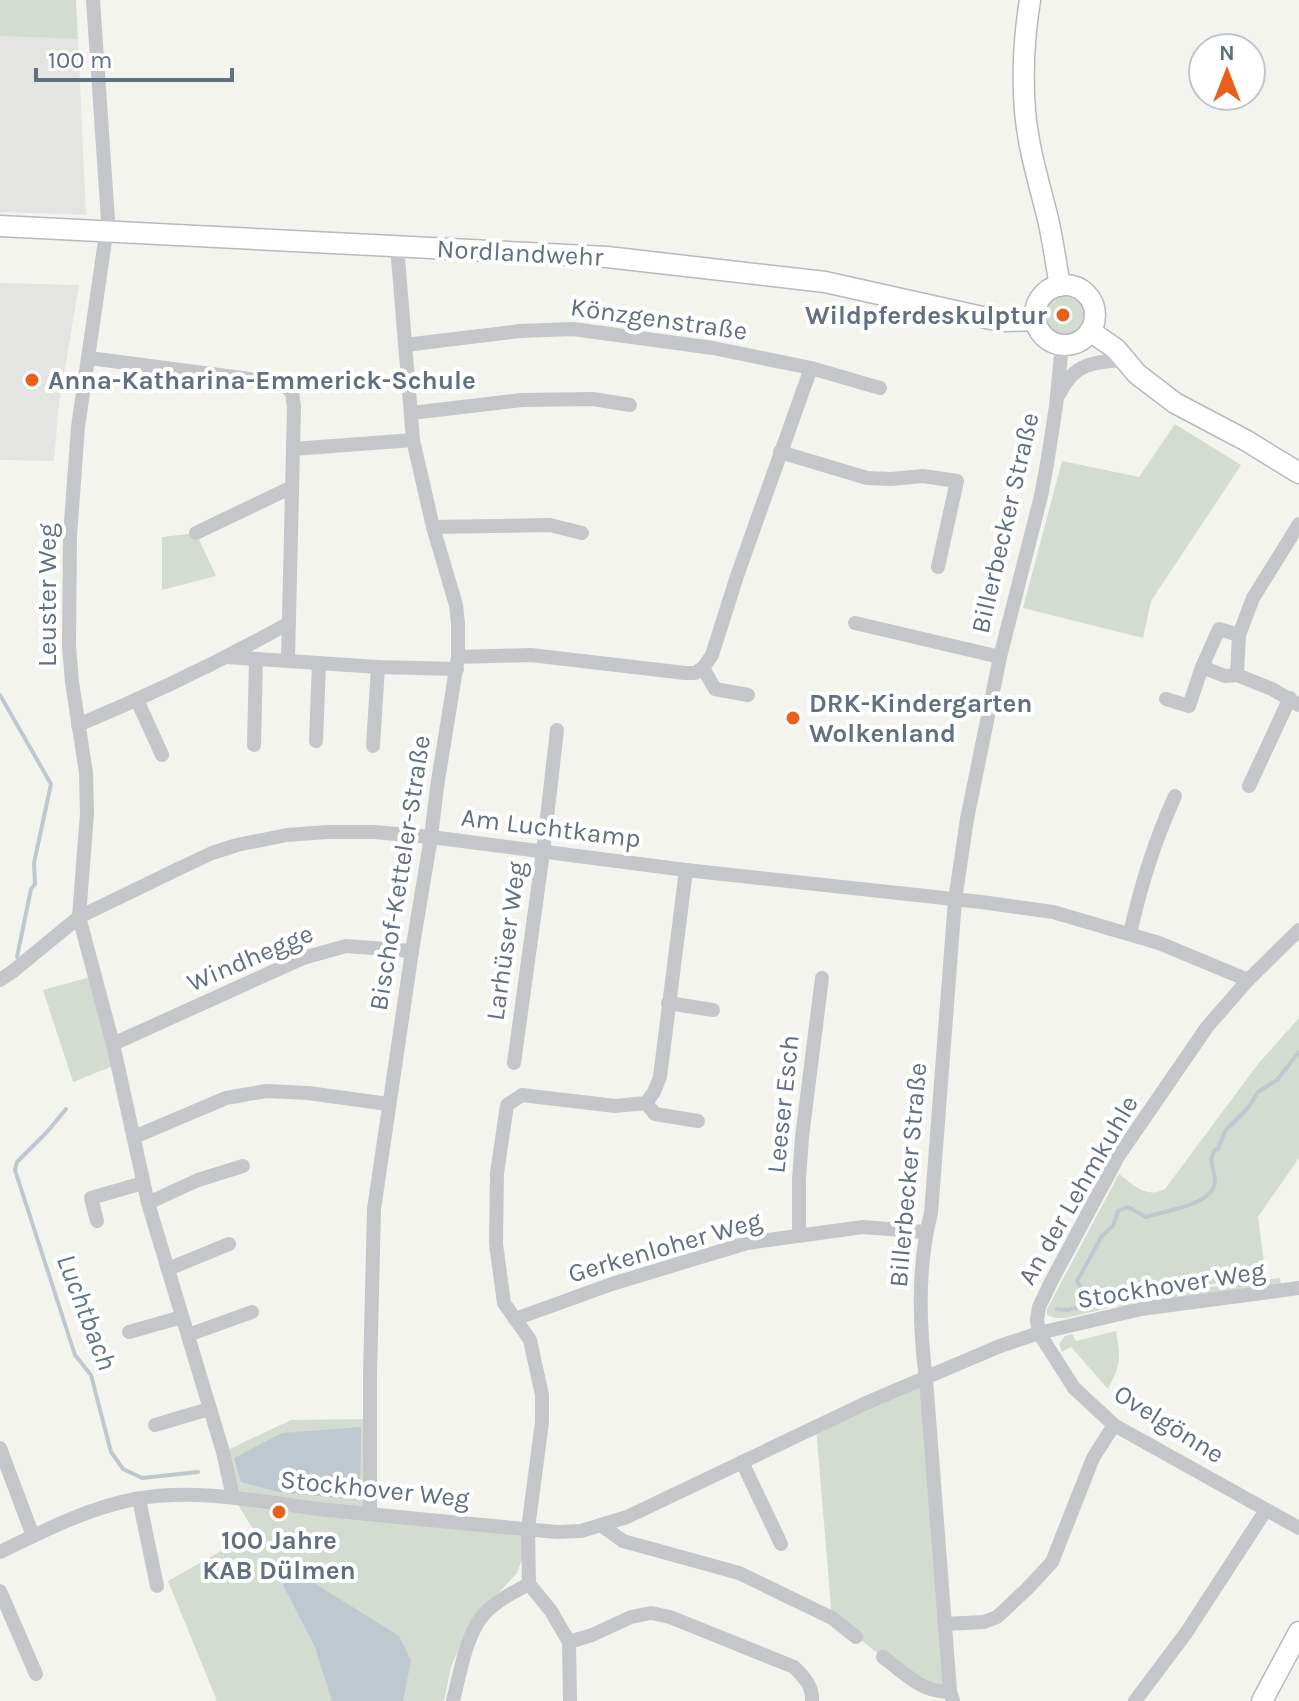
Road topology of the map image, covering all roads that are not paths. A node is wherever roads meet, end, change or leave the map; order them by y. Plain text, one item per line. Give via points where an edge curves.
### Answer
1 (93, 0) edge
2 (1030, 0) edge
3 (0, 226) edge
4 (107, 232) junction
5 (397, 246) junction
6 (1060, 286) junction
7 (1035, 320) junction
8 (1090, 331) junction
9 (405, 345) junction
10 (1062, 345) junction
11 (89, 358) junction
12 (1124, 360) junction
13 (811, 368) junction
14 (880, 388) dead end
15 (1057, 400) junction
16 (630, 405) dead end
17 (411, 413) junction
18 (413, 440) junction
19 (293, 449) junction
20 (780, 452) junction
21 (1299, 473) edge
22 (292, 487) junction
23 (1299, 524) edge
24 (433, 527) junction
25 (196, 533) dead end
26 (582, 533) dead end
27 (938, 567) dead end
28 (289, 623) junction
29 (855, 623) dead end
30 (1239, 635) junction
31 (227, 657) junction
32 (1000, 657) junction
33 (256, 659) junction
34 (288, 660) junction
35 (319, 663) junction
36 (458, 663) junction
37 (378, 667) junction
38 (1202, 667) junction
39 (703, 668) junction
40 (1237, 675) junction
41 (748, 695) dead end
42 (1166, 699) dead end
43 (137, 700) junction
44 (1295, 701) edge
45 (78, 725) junction
46 (557, 730) dead end
47 (316, 741) dead end
48 (254, 745) dead end
49 (373, 746) dead end
50 (162, 755) dead end
51 (1249, 786) dead end
52 (1175, 796) dead end
53 (431, 837) junction
54 (543, 852) junction
55 (686, 870) junction
56 (955, 900) junction
57 (79, 917) junction
58 (1299, 930) edge
59 (1130, 934) junction
60 (412, 951) junction
61 (822, 978) dead end
62 (0, 980) edge
63 (1248, 980) junction
64 (668, 1003) junction
65 (713, 1010) dead end
66 (113, 1044) junction
67 (514, 1063) dead end
68 (646, 1103) junction
69 (388, 1104) junction
70 (698, 1121) dead end
71 (134, 1137) junction
72 (243, 1166) dead end
73 (143, 1183) junction
74 (148, 1203) junction
75 (97, 1221) dead end
76 (926, 1232) junction
77 (799, 1236) junction
78 (229, 1244) dead end
79 (168, 1269) junction
80 (1299, 1288) edge
81 (252, 1312) dead end
82 (182, 1317) junction
83 (515, 1319) junction
84 (129, 1332) dead end
85 (1039, 1333) junction
86 (188, 1335) junction
87 (926, 1379) junction
88 (209, 1409) junction
89 (155, 1425) dead end
90 (1114, 1425) junction
91 (0, 1448) edge
92 (742, 1462) junction
93 (233, 1497) junction
94 (139, 1499) junction
95 (1266, 1510) junction
96 (370, 1514) junction
97 (601, 1525) junction
98 (1299, 1528) edge
99 (528, 1529) junction
100 (33, 1536) junction
101 (781, 1544) dead end
102 (0, 1552) edge
103 (529, 1584) junction
104 (157, 1586) dead end
105 (0, 1591) edge
106 (945, 1624) junction
107 (1299, 1632) edge
108 (856, 1637) dead end
109 (569, 1642) junction
110 (883, 1657) dead end
111 (36, 1674) dead end
112 (952, 1696) edge
113 (453, 1701) edge
114 (570, 1701) edge
115 (812, 1701) edge
116 (1135, 1701) edge
117 (1262, 1701) edge

1 - 4 street, Leuster Weg
2 - 6 street via 1025,112
3 - 4 street, Nordlandwehr
4 - 5 street, Nordlandwehr
4 - 11 street, Leuster Weg
5 - 7 street, Nordlandwehr via 607,257 740,271 825,282 991,319
5 - 9 street, Bischof-Ketteler-Straße
6 - 7 street via 1044,294
6 - 8 street via 1079,289 1092,303
7 - 10 street via 1044,337
8 - 10 street via 1078,342
8 - 12 street
9 - 13 street, Könzgenstraße via 573,329
9 - 17 street, Bischof-Ketteler-Straße
10 - 15 street, Billerbecker Straße
11 - 19 street via 281,383 292,392
11 - 45 street, Leuster Weg via 75,449 69,548 69,646
12 - 15 street, Billerbecker Straße via 1084,366 1067,377
12 - 21 street via 1175,403
13 - 14 street, Könzgenstraße
13 - 20 street
15 - 32 street, Billerbecker Straße via 1041,496
16 - 17 street via 593,399 522,400
17 - 18 street, Bischof-Ketteler-Straße
18 - 19 street
18 - 24 street, Bischof-Ketteler-Straße
19 - 22 street
20 - 27 street via 867,478 957,481
20 - 39 street via 712,655
22 - 25 street
22 - 28 street
23 - 30 street via 1253,598
24 - 26 street via 550,525
24 - 36 street, Bischof-Ketteler-Straße via 456,605
28 - 31 street
28 - 34 street
29 - 32 street, Billerbecker Straße
30 - 38 street via 1219,629
30 - 40 street
31 - 33 street
31 - 43 street
32 - 56 street, Billerbecker Straße
33 - 34 street
33 - 48 street
34 - 35 street
35 - 37 street
35 - 47 street
36 - 37 street
36 - 39 street via 531,655 685,673
36 - 53 street, Bischof-Ketteler-Straße
37 - 49 street
38 - 40 street
38 - 42 street via 1189,706
39 - 41 street via 715,689
40 - 44 street
43 - 45 street
43 - 50 street
44 - 51 street
45 - 57 street, Leuster Weg via 87,813
46 - 54 street, Larhüser Weg
52 - 59 street
53 - 54 street, Am Luchtkamp
53 - 57 street, Am Luchtkamp via 327,832 237,845
53 - 60 street, Bischof-Ketteler-Straße
54 - 55 street, Am Luchtkamp
54 - 67 street, Larhüser Weg
55 - 56 street, Am Luchtkamp
55 - 64 street
56 - 59 street, Am Luchtkamp via 1053,912
56 - 76 street, Billerbecker Straße
57 - 62 street, Am Luchtkamp
57 - 66 street, Leuster Weg
58 - 63 street, An der Lehmkuhle
59 - 63 street, Am Luchtkamp
60 - 66 street, Windhegge via 346,946 303,958
60 - 69 street, Bischof-Ketteler-Straße
61 - 77 street, Leeser Esch via 802,1137
63 - 85 street, An der Lehmkuhle via 1207,1027 1119,1155 1039,1307
64 - 65 street
64 - 68 street via 660,1077
66 - 71 street, Leuster Weg
68 - 70 street via 655,1114
68 - 83 street via 615,1106 522,1095 507,1105 496,1212 504,1303
69 - 71 street via 266,1091 226,1098
69 - 96 street, Bischof-Ketteler-Straße via 374,1209
71 - 73 street, Leuster Weg
72 - 74 street
73 - 74 street, Leuster Weg
73 - 75 street via 91,1198
74 - 79 street, Leuster Weg
76 - 77 street, Gerkenloher Weg via 863,1227
76 - 87 street, Billerbecker Straße via 920,1300
77 - 83 street, Gerkenloher Weg via 708,1254
78 - 79 street
79 - 82 street, Leuster Weg
80 - 85 street, Stockhover Weg via 1141,1309
81 - 86 street
82 - 84 street
82 - 86 street, Leuster Weg
83 - 99 street via 530,1340 542,1395
85 - 87 street, Stockhover Weg
85 - 90 street, Ovelgönne via 1074,1388
86 - 88 street, Leuster Weg
87 - 92 street, Stockhover Weg
87 - 106 street, Billerbecker Straße
88 - 89 street
88 - 93 street, Leuster Weg
90 - 95 street, Ovelgönne
90 - 106 street via 1093,1458 1052,1562 997,1617
91 - 100 street
92 - 97 street, Stockhover Weg
92 - 101 street
93 - 94 street, Stockhover Weg
93 - 96 street, Stockhover Weg
94 - 100 street, Stockhover Weg
94 - 104 street
95 - 98 street, Ovelgönne
95 - 116 street
96 - 99 street, Stockhover Weg
97 - 99 street, Stockhover Weg via 581,1531
97 - 108 street via 623,1541 739,1573 832,1618
99 - 103 street
100 - 102 street, Stockhover Weg
103 - 109 street
103 - 113 street via 487,1611 476,1625
105 - 111 street
106 - 112 street, Billerbecker Straße
107 - 117 street
109 - 114 street
109 - 115 street via 631,1617 670,1617 794,1667 807,1680
110 - 112 street via 927,1689

